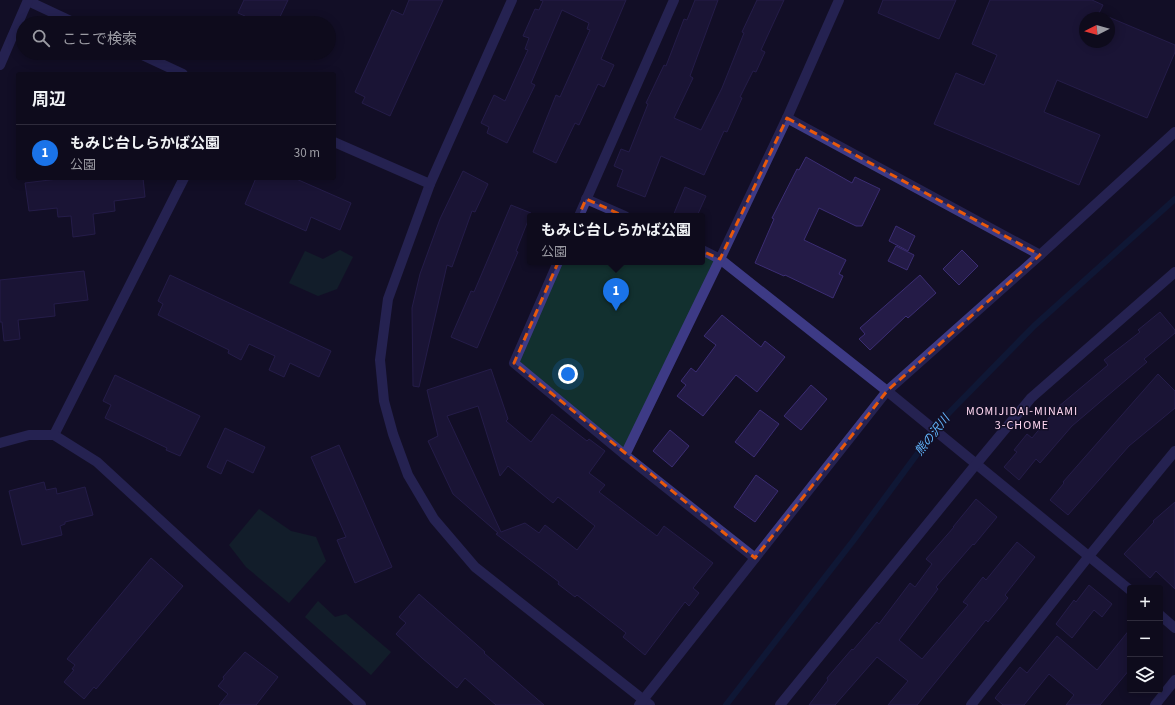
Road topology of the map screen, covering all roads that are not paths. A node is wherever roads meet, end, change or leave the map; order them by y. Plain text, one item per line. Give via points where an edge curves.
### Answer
1 (28, 0) edge
2 (512, 0) edge
3 (674, 0) edge
4 (839, 0) edge
5 (21, 16) edge
6 (61, 16) edge
7 (16, 28) edge
8 (153, 60) edge
9 (0, 65) edge
10 (179, 72) edge
11 (787, 118) junction
12 (1175, 132) edge
13 (336, 143) edge
14 (183, 180) edge
15 (430, 184) junction
16 (586, 199) junction
17 (580, 213) edge
18 (618, 213) edge
19 (705, 252) edge
20 (1040, 255) junction
21 (720, 259) junction
22 (557, 265) edge
23 (1175, 272) edge
24 (887, 391) junction
25 (54, 435) junction
26 (0, 444) edge
27 (1175, 451) edge
28 (624, 455) junction
29 (976, 463) junction
30 (1089, 556) junction
31 (755, 558) junction
32 (1127, 588) edge
33 (1163, 618) edge
34 (1175, 628) edge
35 (1175, 680) edge
36 (644, 703) edge
37 (361, 705) edge
38 (780, 705) edge
39 (971, 705) edge
40 (1155, 705) edge

1 - 5 street
1 - 6 street
2 - 15 street
3 - 16 street
4 - 11 street
7 - 9 street
8 - 10 street
11 - 20 street
11 - 21 street
12 - 20 street
13 - 15 street
14 - 25 street
15 - 36 street via 388,299 380,360 384,401 408,475 434,519 475,567
16 - 17 street
16 - 18 street
19 - 21 street
20 - 24 street
21 - 24 street
21 - 28 street
22 - 28 street via 514,363
23 - 29 street via 1032,398
24 - 29 street
24 - 31 street
25 - 26 street via 28,435
25 - 37 street via 97,462
27 - 30 street
28 - 31 street
29 - 30 street
29 - 38 street
30 - 32 street
30 - 39 street
31 - 36 street
33 - 34 street
35 - 40 street

